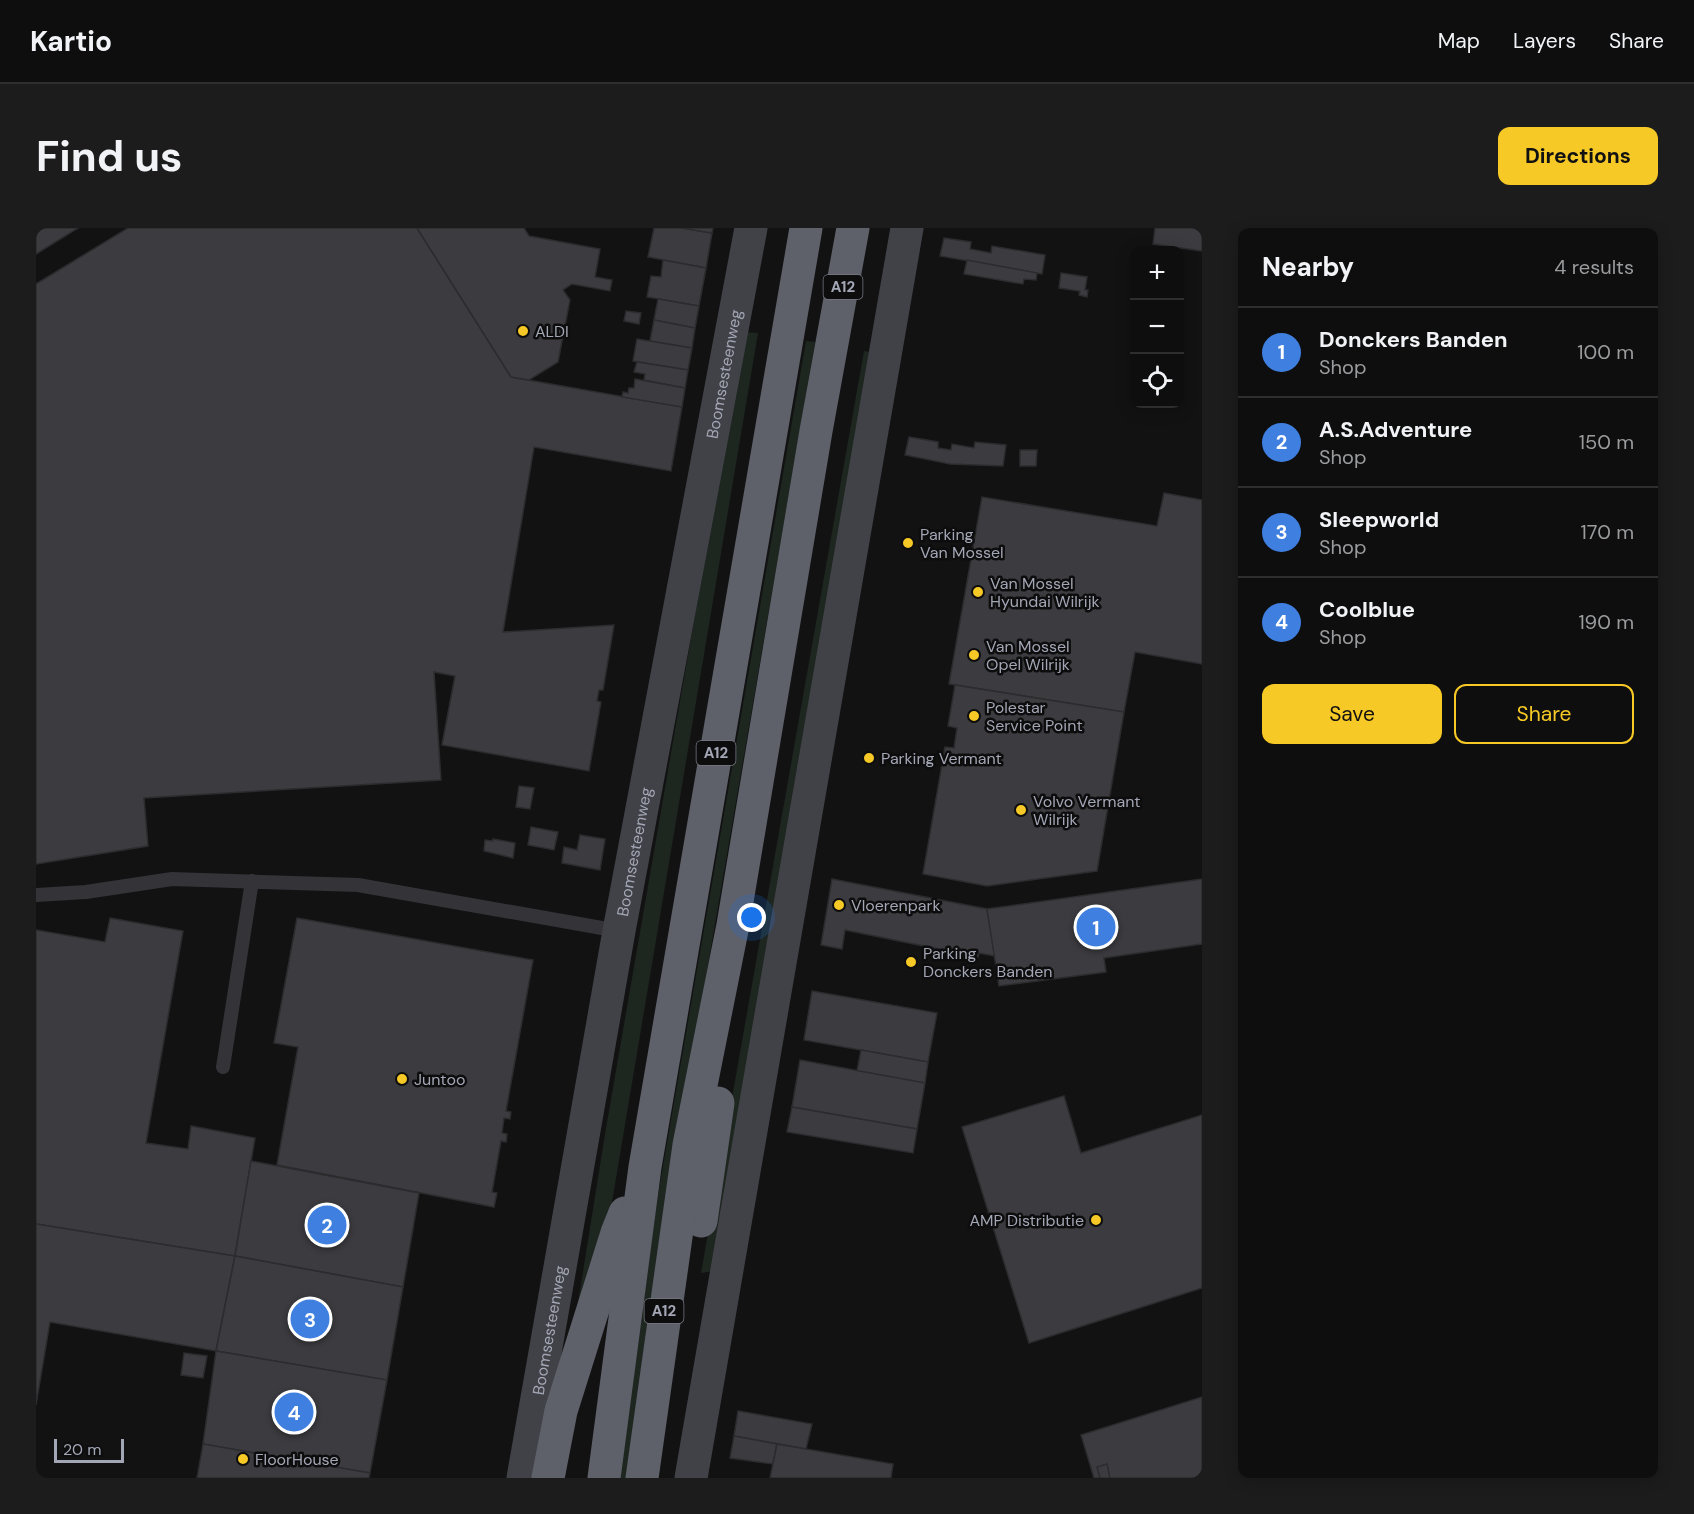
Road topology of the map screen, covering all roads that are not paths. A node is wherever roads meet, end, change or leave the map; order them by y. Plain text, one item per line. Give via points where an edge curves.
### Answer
1 (751, 228) edge
2 (806, 228) edge
3 (853, 228) edge
4 (905, 231) edge
5 (252, 881) junction
6 (36, 895) edge
7 (733, 925) junction
8 (619, 931) junction
9 (223, 1067) dead end
10 (645, 1167) junction
11 (523, 1478) edge
12 (548, 1478) edge
13 (604, 1478) edge
14 (642, 1478) edge
15 (664, 1478) edge
16 (691, 1478) edge

1 - 8 main road, Boomsesteenweg
2 - 10 highway, A12
3 - 7 highway, A12
4 - 16 main road
5 - 6 lane via 172,879
5 - 8 lane via 358,885
5 - 9 lane
7 - 14 highway, A12 via 689,1145
7 - 15 highway via 734,992
8 - 11 main road, Boomsesteenweg
10 - 12 highway via 617,1233 561,1411
10 - 13 highway, A12

